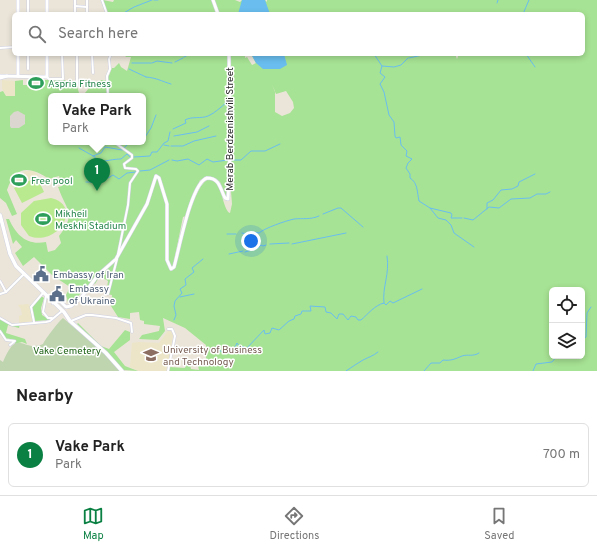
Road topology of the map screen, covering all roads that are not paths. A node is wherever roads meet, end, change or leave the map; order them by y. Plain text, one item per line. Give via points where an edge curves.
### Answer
1 (18, 0) edge
2 (28, 0) edge
3 (46, 0) edge
4 (75, 0) edge
5 (87, 0) edge
6 (102, 0) edge
7 (213, 0) edge
8 (75, 6) junction
9 (87, 7) junction
10 (18, 12) edge
11 (28, 12) edge
12 (47, 12) edge
13 (75, 12) edge
14 (87, 12) edge
15 (106, 12) edge
16 (217, 12) edge
17 (12, 47) edge
18 (0, 48) edge
19 (18, 56) edge
20 (28, 56) edge
21 (47, 56) edge
22 (62, 56) edge
23 (77, 56) edge
24 (92, 56) edge
25 (110, 56) edge
26 (229, 56) edge
27 (28, 69) dead end
28 (93, 73) dead end
29 (18, 76) junction
30 (0, 77) edge
31 (47, 77) junction
32 (77, 85) dead end
33 (108, 93) edge
34 (118, 145) edge
35 (0, 215) edge
36 (117, 257) junction
37 (24, 274) junction
38 (0, 281) edge
39 (6, 292) junction
40 (43, 293) junction
41 (0, 294) edge
42 (108, 294) dead end
43 (46, 296) junction
44 (53, 303) junction
45 (61, 311) junction
46 (0, 318) edge
47 (52, 318) junction
48 (70, 321) junction
49 (34, 322) junction
50 (168, 329) dead end
51 (0, 332) edge
52 (132, 332) dead end
53 (10, 344) dead end
54 (122, 371) edge
55 (168, 371) edge

1 - 10 street
2 - 11 street
3 - 12 street
4 - 8 street
5 - 9 street
6 - 15 street
7 - 16 street
8 - 9 street
8 - 13 street
9 - 14 street
17 - 18 street
19 - 29 street
20 - 27 street
21 - 31 street
22 - 31 street via 62,79
23 - 32 street
24 - 28 street
25 - 33 street
26 - 36 street, Merab Berdzenishvili Street via 228,198 225,198 220,186 213,179 206,178 200,183 185,224 174,267 170,269 167,260 167,204 159,178 156,176 147,204
29 - 30 street
29 - 31 street
34 - 36 street via 132,155 124,164 125,168 138,171 130,183
35 - 37 main road via 12,258
36 - 42 street
36 - 44 street, Merab Berdzenishvili Street via 72,305 66,307 59,300
37 - 39 street
37 - 40 main road
38 - 39 street
39 - 41 street
40 - 43 main road
40 - 49 street via 31,307
43 - 44 main road
43 - 47 street via 43,312 48,318
44 - 45 main road
45 - 47 street
45 - 48 main road
46 - 49 street via 12,325
47 - 49 street via 50,321
48 - 52 street via 86,315 116,318 131,324
48 - 54 main road
50 - 55 street via 172,329 175,336
51 - 53 street via 6,340 15,341

